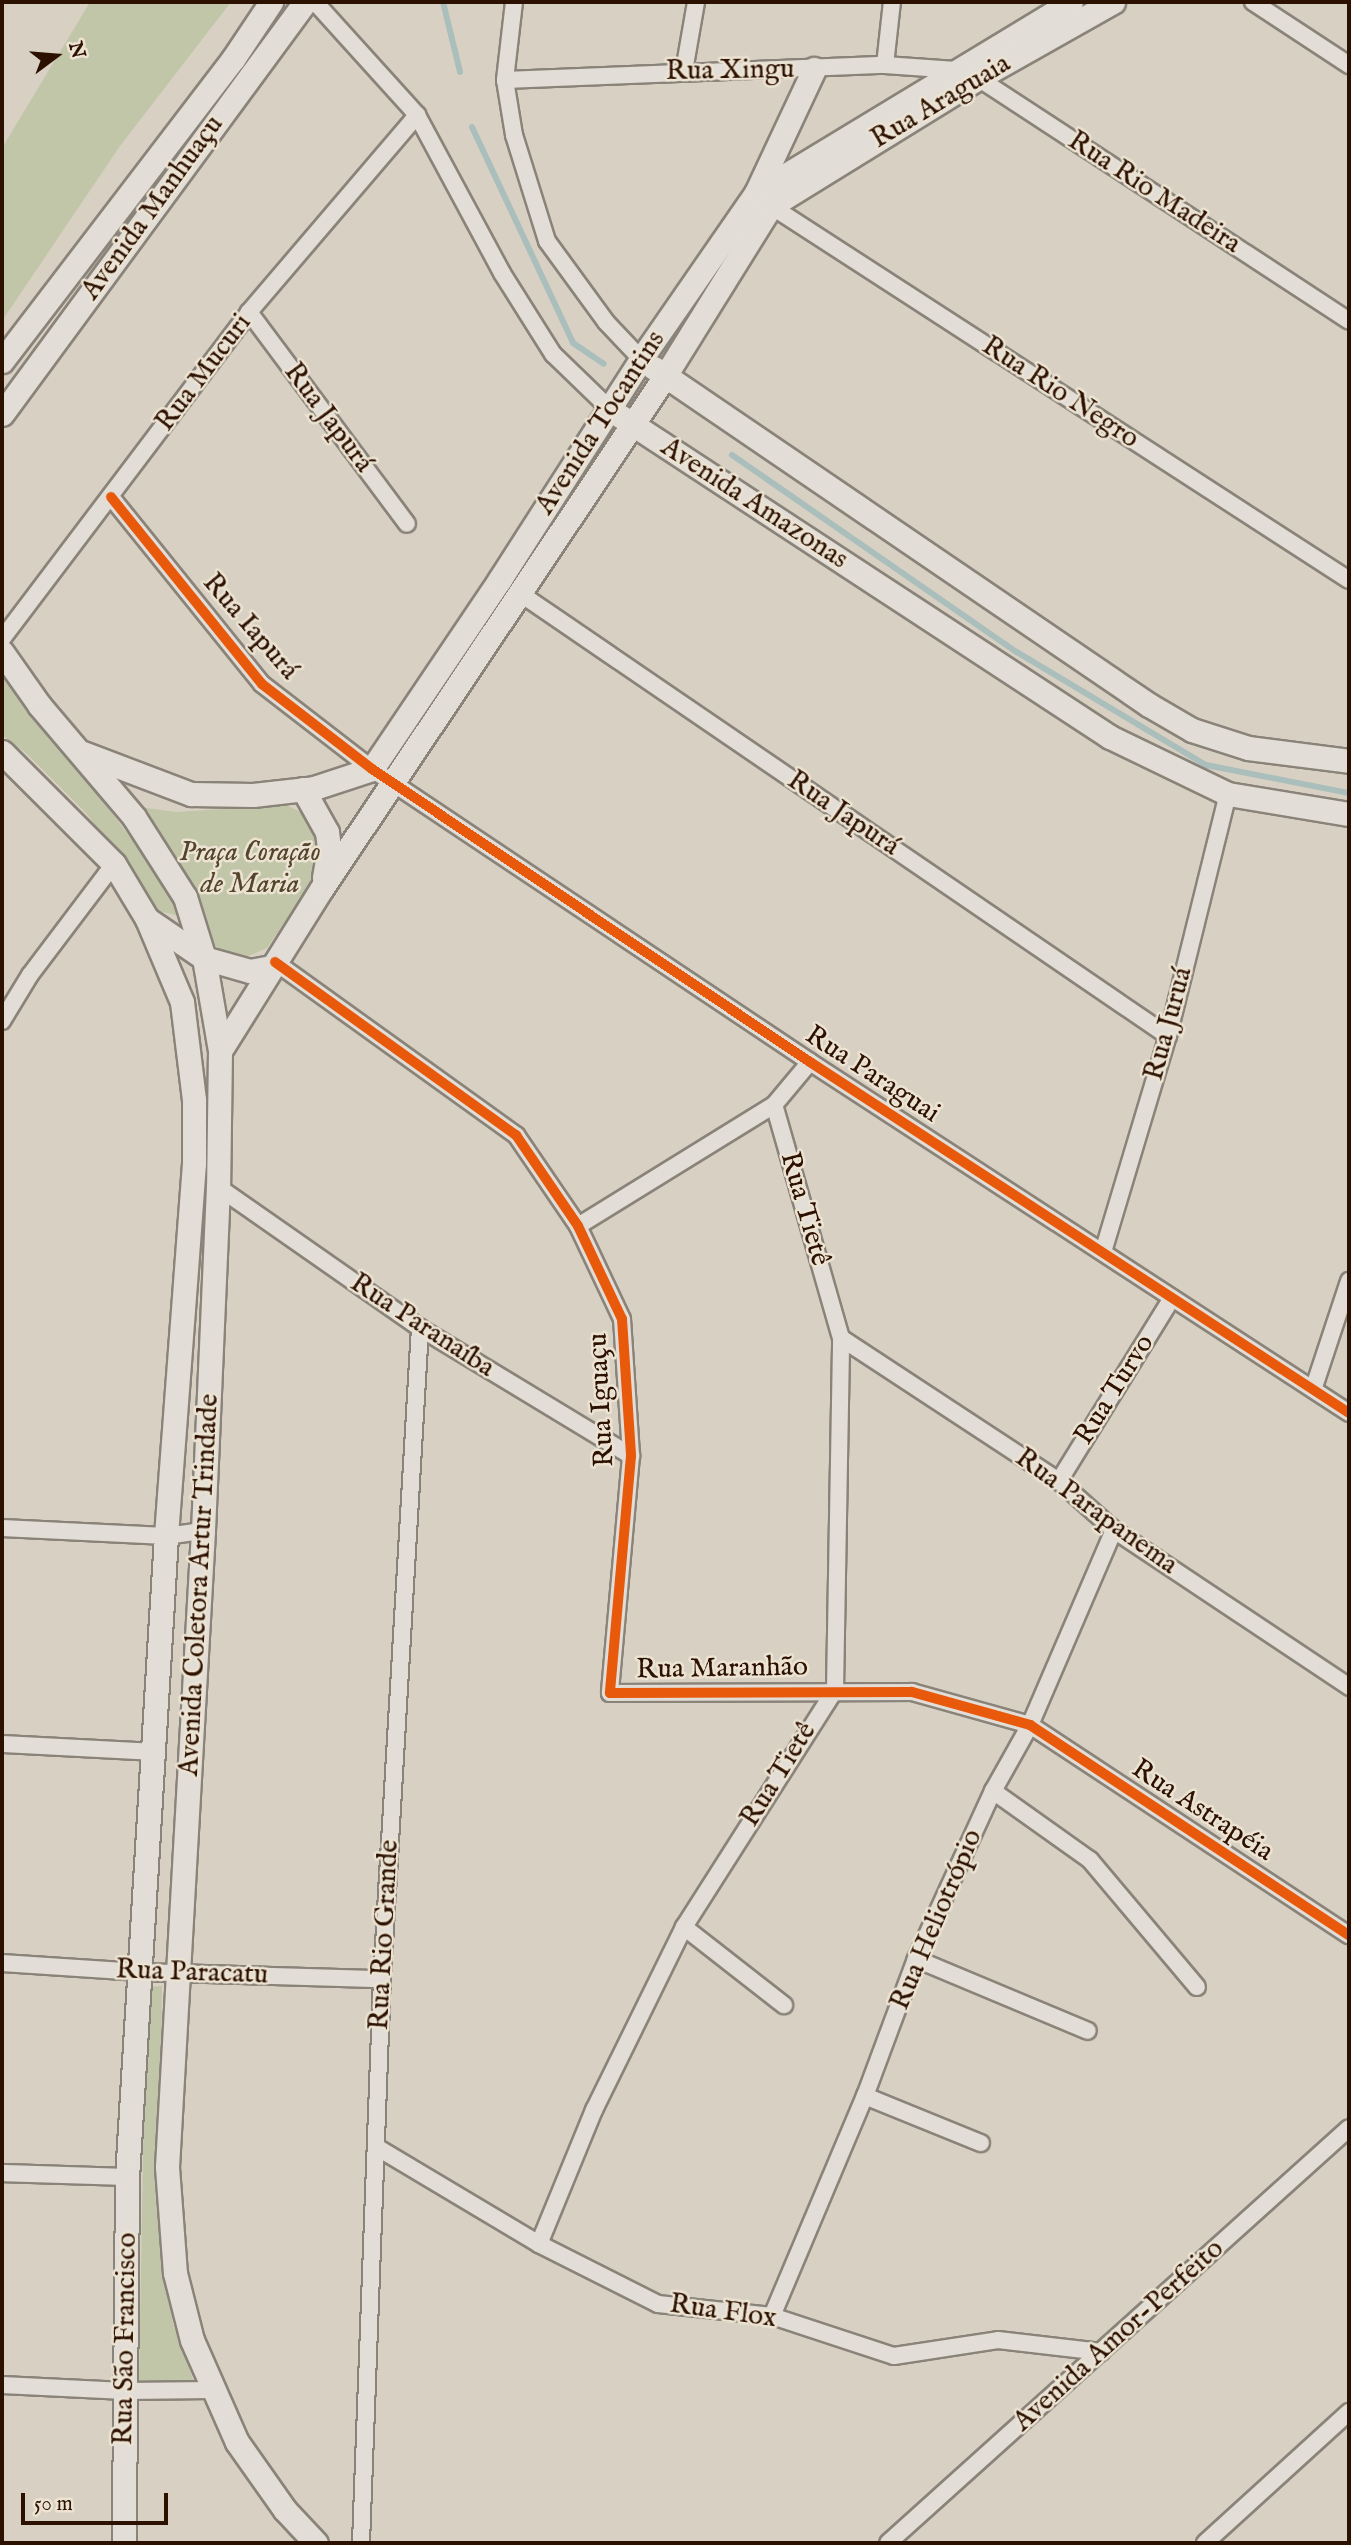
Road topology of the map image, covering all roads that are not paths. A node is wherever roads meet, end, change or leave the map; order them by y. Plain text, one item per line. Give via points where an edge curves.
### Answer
1 (271, 2) edge
2 (304, 2) edge
3 (315, 2) edge
4 (514, 2) edge
5 (696, 2) edge
6 (892, 2) edge
7 (1071, 2) edge
8 (1113, 2) edge
9 (1253, 2) edge
10 (885, 65) junction
11 (1349, 65) edge
12 (814, 69) junction
13 (956, 69) junction
14 (684, 71) junction
15 (978, 78) junction
16 (505, 80) junction
17 (417, 115) junction
18 (764, 200) junction
19 (249, 312) junction
20 (1349, 321) edge
21 (641, 359) junction
22 (2, 361) edge
23 (665, 376) junction
24 (609, 408) junction
25 (2, 414) edge
26 (631, 423) junction
27 (111, 497) junction
28 (407, 524) dead end
29 (1349, 579) edge
30 (518, 592) junction
31 (2, 639) edge
32 (2, 652) edge
33 (2, 751) edge
34 (83, 753) junction
35 (1349, 761) edge
36 (382, 775) junction
37 (303, 789) junction
38 (1228, 794) junction
39 (1349, 814) edge
40 (114, 864) junction
41 (322, 888) junction
42 (147, 919) junction
43 (204, 958) junction
44 (273, 965) junction
45 (2, 1021) edge
46 (1168, 1036) junction
47 (220, 1051) junction
48 (810, 1062) junction
49 (774, 1105) junction
50 (218, 1187) junction
51 (578, 1226) junction
52 (1103, 1252) junction
53 (1349, 1281) edge
54 (1172, 1298) junction
55 (420, 1328) junction
56 (841, 1338) junction
57 (1314, 1388) junction
58 (1349, 1413) edge
59 (631, 1456) junction
60 (1059, 1481) junction
61 (2, 1528) edge
62 (1114, 1530) junction
63 (203, 1531) junction
64 (166, 1536) junction
65 (1349, 1687) edge
66 (835, 1690) junction
67 (610, 1693) joint
68 (1030, 1725) junction
69 (2, 1744) edge
70 (153, 1752) junction
71 (993, 1791) junction
72 (684, 1927) junction
73 (1349, 1935) edge
74 (916, 1959) junction
75 (2, 1963) edge
76 (139, 1972) junction
77 (177, 1974) junction
78 (382, 1979) junction
79 (1198, 1987) dead end
80 (784, 2005) dead end
81 (1088, 2031) dead end
82 (865, 2096) junction
83 (1349, 2128) edge
84 (981, 2143) dead end
85 (378, 2148) junction
86 (2, 2173) edge
87 (127, 2177) junction
88 (539, 2244) junction
89 (772, 2316) junction
90 (1101, 2352) junction
91 (2, 2385) edge
92 (212, 2390) junction
93 (125, 2391) junction
94 (1349, 2412) edge
95 (894, 2541) edge
96 (124, 2543) edge
97 (316, 2543) edge
98 (361, 2543) edge
99 (1205, 2543) edge

1 - 22 street, Avenida Manhuaçu via 233,60
2 - 25 street, Avenida Manhuaçu
3 - 17 street, Avenida Amazonas
4 - 16 street, Avenida Amazonas
5 - 14 street
6 - 10 street
7 - 13 street, Rua Araguaia
8 - 15 street, Rua Araguaia
9 - 11 street
10 - 12 street, Rua Xingu
10 - 13 street, Rua Xingu
12 - 14 street, Rua Xingu
12 - 18 street, Avenida Tocantins
13 - 15 street, Rua Rio Madeira
13 - 18 street, Rua Araguaia
14 - 16 street, Rua Xingu
15 - 18 street, Rua Araguaia
15 - 20 street, Rua Rio Madeira
16 - 21 street, Avenida Amazonas via 514,135 547,241 606,322
17 - 19 street, Rua Mucuri
17 - 24 street, Avenida Amazonas via 502,273 553,354
18 - 21 street, Avenida Tocantins
18 - 23 street, Avenida Tocantins
18 - 29 street, Rua Rio Negro
19 - 27 street, Rua Mucuri
19 - 28 street, Rua Japurá
21 - 23 street, Avenida Amazonas
21 - 24 street, Avenida Tocantins
23 - 26 street, Avenida Tocantins
23 - 35 street, Avenida Amazonas via 1192,730 1248,748
24 - 26 street, Avenida Amazonas
24 - 36 street, Avenida Tocantins
26 - 30 street, Avenida Tocantins
26 - 38 street, Avenida Amazonas via 1110,737
27 - 31 street, Rua Mucuri
27 - 36 street, Rua Iapurá via 262,684
30 - 36 street, Avenida Tocantins
30 - 46 street, Rua Japurá
32 - 34 street, Avenida Coletora Artur Trindade via 40,706
33 - 40 street, Avenida Coletora Artur Trindade
34 - 37 street via 191,794 253,795
34 - 43 street, Avenida Coletora Artur Trindade via 134,817 185,897
36 - 37 street
36 - 41 street
36 - 48 street, Rua Paraguai
37 - 41 street via 327,832 329,849
38 - 39 street, Avenida Amazonas
38 - 46 street, Rua Juruá
40 - 42 street, Avenida Coletora Artur Trindade
40 - 45 street via 30,975
41 - 44 street
42 - 43 street
42 - 64 street, Avenida Coletora Artur Trindade via 182,1002 194,1100 194,1163
43 - 44 street via 250,971
43 - 47 street, Avenida Coletora Artur Trindade
44 - 47 street
44 - 51 street, Rua Iguaçu via 516,1135
46 - 52 street, Rua Juruá
47 - 50 street, Avenida Coletora Artur Trindade
48 - 49 street
48 - 52 street, Rua Paraguai
49 - 51 street
49 - 56 street, Rua Tietê
50 - 55 street, Rua Paranaíba
50 - 63 street, Avenida Coletora Artur Trindade
51 - 59 street, Rua Iguaçu via 622,1319
52 - 54 street, Rua Paraguai
53 - 57 street
54 - 57 street, Rua Paraguai
54 - 60 street, Rua Turvo
55 - 59 street, Rua Paranaíba
55 - 78 street, Rua Rio Grande
56 - 60 street, Rua Parapanema
56 - 66 street, Rua Tietê
57 - 58 street, Rua Paraguai
59 - 67 street, Rua Iguaçu
60 - 62 street, Rua Parapanema
61 - 64 street
62 - 65 street, Rua Parapanema
62 - 68 street, Rua Heliotrópio
63 - 64 street
63 - 77 street, Avenida Coletora Artur Trindade
64 - 70 street, Avenida Coletora Artur Trindade
66 - 67 street, Rua Maranhão
66 - 68 street, Rua Maranhão via 912,1692
66 - 72 street, Rua Tietê
68 - 71 street, Rua Heliotrópio
68 - 73 street, Rua Astrapéia
69 - 70 street
70 - 76 street, Avenida Coletora Artur Trindade
71 - 74 street, Rua Heliotrópio
71 - 79 street via 1090,1860
72 - 80 street
72 - 88 street, Rua Tietê via 594,2110
74 - 81 street
74 - 82 street, Rua Heliotrópio
75 - 76 street, Rua Paracatu
76 - 77 street, Rua Paracatu
76 - 87 street, Avenida Coletora Artur Trindade
77 - 78 street, Rua Paracatu
77 - 92 street, Avenida Coletora Artur Trindade via 167,2167 175,2273 192,2340
78 - 85 street, Rua Rio Grande
82 - 84 street
82 - 89 street, Rua Heliotrópio
83 - 90 street, Avenida Amor-Perfeito
85 - 88 street, Rua Flox
85 - 98 street, Rua Rio Grande
86 - 87 street
87 - 93 street, Rua São Francisco
88 - 89 street, Rua Flox via 658,2304
89 - 90 street, Rua Flox via 894,2356 998,2340
90 - 95 street, Avenida Amor-Perfeito
91 - 93 street
92 - 93 street
92 - 97 street, Avenida Coletora Artur Trindade via 237,2442 285,2510
93 - 96 street, Rua São Francisco
94 - 99 street

